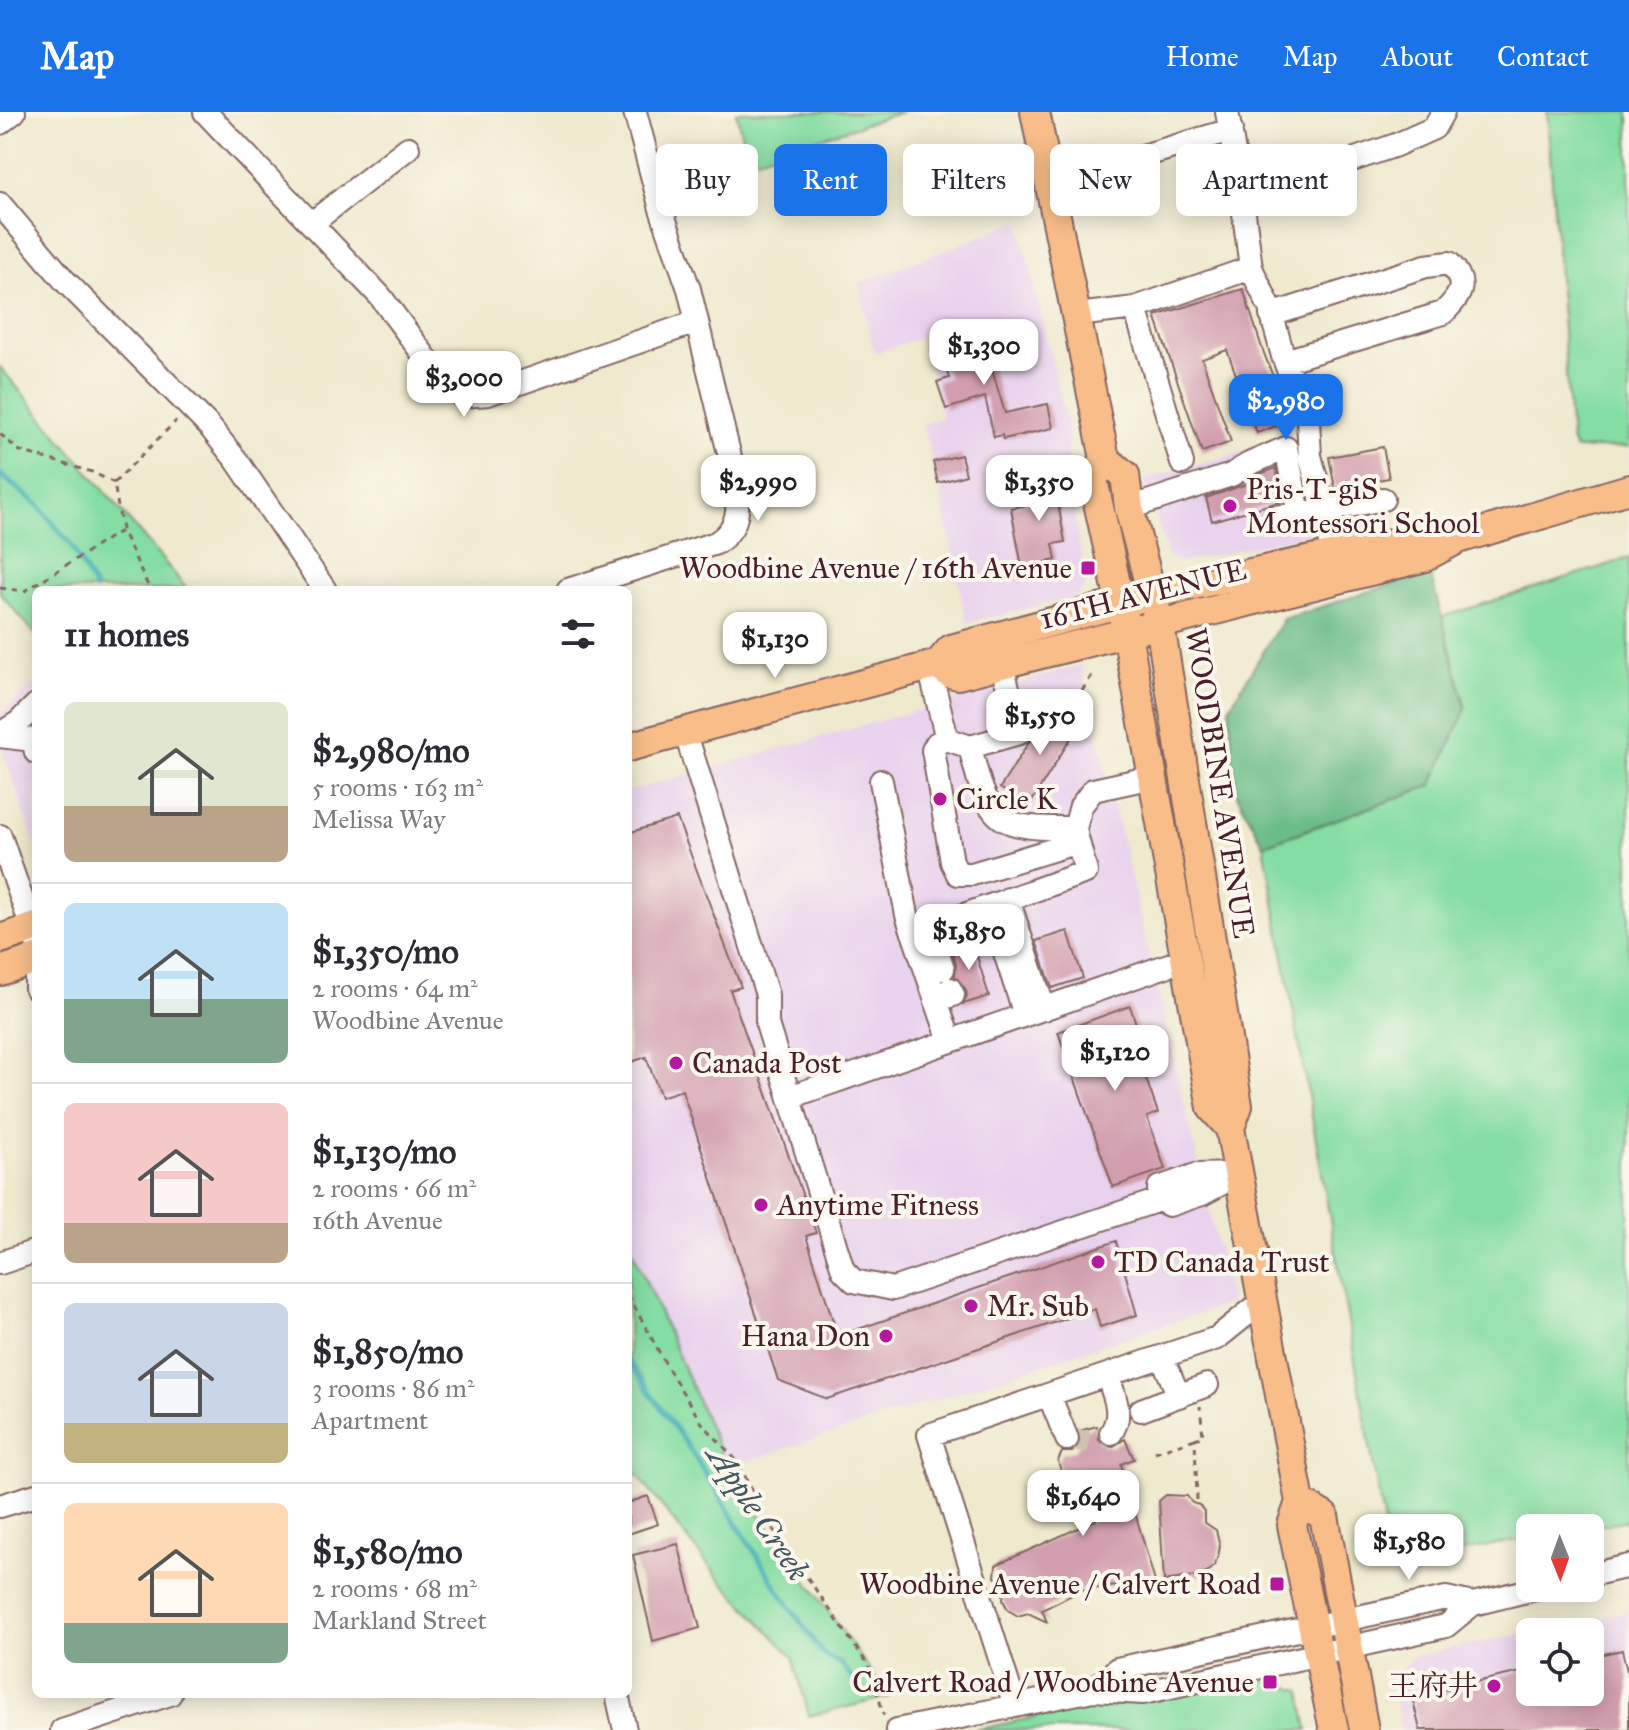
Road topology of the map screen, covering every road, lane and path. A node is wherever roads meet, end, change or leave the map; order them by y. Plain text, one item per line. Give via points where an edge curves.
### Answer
1 (14, 112) edge
2 (205, 112) edge
3 (635, 112) edge
4 (1035, 112) edge
5 (1443, 112) edge
6 (1229, 121) edge
7 (0, 123) edge
8 (1233, 144) edge
9 (1160, 147) edge
10 (408, 148) dead end
11 (1357, 158) edge
12 (0, 204) edge
13 (1244, 216) edge
14 (312, 223) junction
15 (1251, 268) junction
16 (1135, 308) junction
17 (1077, 315) junction
18 (1271, 315) junction
19 (696, 322) junction
20 (1285, 361) junction
21 (191, 406) junction
22 (0, 434) edge
23 (1105, 459) junction
24 (1182, 463) dead end
25 (114, 483) junction
26 (1629, 489) edge
27 (1383, 499) dead end
28 (1129, 508) junction
29 (1325, 511) junction
30 (1299, 514) junction
31 (1274, 517) dead end
32 (122, 530) junction
33 (1458, 539) junction
34 (1332, 556) junction
35 (33, 586) edge
36 (148, 586) edge
37 (322, 586) edge
38 (581, 586) edge
39 (32, 587) edge
40 (0, 588) edge
41 (1154, 594) junction
42 (1121, 604) junction
43 (1160, 625) junction
44 (1127, 633) junction
45 (1002, 664) junction
46 (934, 665) junction
47 (1094, 672) dead end
48 (32, 709) edge
49 (1069, 711) dead end
50 (685, 731) junction
51 (0, 735) edge
52 (947, 739) junction
53 (32, 740) edge
54 (632, 746) edge
55 (970, 747) junction
56 (1153, 777) junction
57 (881, 781) dead end
58 (1077, 835) junction
59 (0, 836) edge
60 (1001, 908) junction
61 (32, 924) edge
62 (32, 933) edge
63 (913, 933) junction
64 (0, 939) edge
65 (1186, 959) junction
66 (32, 960) edge
67 (0, 971) edge
68 (943, 986) junction
69 (1034, 1012) junction
70 (950, 1041) junction
71 (790, 1097) junction
72 (1230, 1128) junction
73 (1239, 1174) junction
74 (32, 1252) edge
75 (2, 1258) edge
76 (1263, 1301) junction
77 (632, 1302) edge
78 (1162, 1357) junction
79 (1107, 1375) junction
80 (1195, 1390) junction
81 (1049, 1395) junction
82 (1141, 1410) dead end
83 (1111, 1433) dead end
84 (1067, 1439) dead end
85 (1195, 1439) junction
86 (1155, 1452) dead end
87 (32, 1496) edge
88 (1197, 1500) dead end
89 (1300, 1502) junction
90 (0, 1506) edge
91 (1629, 1566) edge
92 (1604, 1572) edge
93 (1516, 1594) edge
94 (1473, 1604) junction
95 (1345, 1619) junction
96 (1314, 1626) junction
97 (1350, 1647) junction
98 (1320, 1654) junction
99 (1093, 1690) junction
100 (158, 1698) edge
101 (618, 1698) edge
102 (1015, 1706) junction
103 (897, 1726) edge
104 (62, 1730) edge
105 (625, 1730) edge
106 (1334, 1730) edge
107 (1364, 1730) edge

1 - 7 street
2 - 14 street
3 - 19 street
4 - 17 main road, WOODBINE AVENUE
5 - 11 street via 1434,128
6 - 8 street
6 - 9 street
10 - 14 street
12 - 21 street via 64,280
13 - 15 street
14 - 19 street via 380,296 443,381 463,396 488,394
15 - 16 street
15 - 18 street
16 - 17 street
16 - 24 street
17 - 23 main road, WOODBINE AVENUE
18 - 20 street
18 - 20 street via 1426,266 1449,263 1459,273 1456,301 1443,313
19 - 38 street via 736,482 736,520 716,543
20 - 29 street via 1308,421 1310,456
21 - 25 path
21 - 37 street via 237,461
22 - 25 path via 20,451
23 - 28 main road, WOODBINE AVENUE via 1125,475
23 - 42 main road, WOODBINE AVENUE via 1093,480
25 - 32 path
26 - 33 main road, 16TH AVENUE
27 - 29 street
28 - 30 street via 1231,475 1286,448
28 - 41 main road, WOODBINE AVENUE
29 - 30 street
29 - 34 street
30 - 31 street
32 - 35 path
32 - 36 path
33 - 34 main road, 16TH AVENUE via 1425,536
33 - 43 main road, 16TH AVENUE via 1422,558
34 - 41 main road, 16TH AVENUE
39 - 40 path via 25,591
41 - 42 main road, 16TH AVENUE
41 - 43 main road, WOODBINE AVENUE
42 - 44 main road, WOODBINE AVENUE
42 - 46 main road, 16TH AVENUE via 951,649
43 - 44 main road, 16TH AVENUE
43 - 72 main road, WOODBINE AVENUE via 1238,1106
44 - 45 main road, 16TH AVENUE
44 - 56 main road, WOODBINE AVENUE
45 - 46 main road, 16TH AVENUE via 955,676
45 - 55 street via 1019,733
46 - 50 main road, 16TH AVENUE
46 - 52 street
47 - 49 path
48 - 51 street
50 - 54 main road, 16TH AVENUE
50 - 71 street via 767,995 767,1024
51 - 53 street
52 - 55 street
52 - 58 street via 933,750 958,874 972,874
55 - 58 street via 983,793 1000,817
56 - 58 street via 1093,790 1081,806
56 - 65 main road, WOODBINE AVENUE
57 - 63 street
58 - 60 street via 1086,872
59 - 61 street
60 - 63 street
60 - 68 street via 933,938
60 - 69 street
62 - 64 main road
63 - 68 street
65 - 69 street
65 - 72 main road, WOODBINE AVENUE via 1212,1108
66 - 67 main road
68 - 70 street
69 - 70 street
70 - 71 street
71 - 73 street via 843,1270 867,1285 893,1289 1159,1200 1159,1188 1196,1175
72 - 73 main road, WOODBINE AVENUE
73 - 76 main road, WOODBINE AVENUE
74 - 75 street
76 - 78 street via 1217,1338
76 - 89 main road, WOODBINE AVENUE
77 - 103 path via 701,1422 737,1461 768,1521 869,1666
78 - 79 street
78 - 80 street
79 - 81 street
79 - 83 street via 1118,1407
80 - 82 street
80 - 85 path via 1203,1436
81 - 84 street
81 - 102 street via 929,1435
85 - 86 path
85 - 88 path
87 - 90 street
89 - 95 main road via 1324,1516
89 - 96 main road, WOODBINE AVENUE via 1292,1525
91 - 92 street
93 - 94 street
94 - 95 street via 1446,1598
94 - 97 street via 1446,1626
95 - 96 street
95 - 97 main road
96 - 98 main road, WOODBINE AVENUE
96 - 99 street via 1117,1669
97 - 98 street
97 - 107 main road
98 - 99 street via 1143,1693
98 - 106 main road, WOODBINE AVENUE
99 - 102 street
100 - 104 street
101 - 105 street
102 - 103 street

